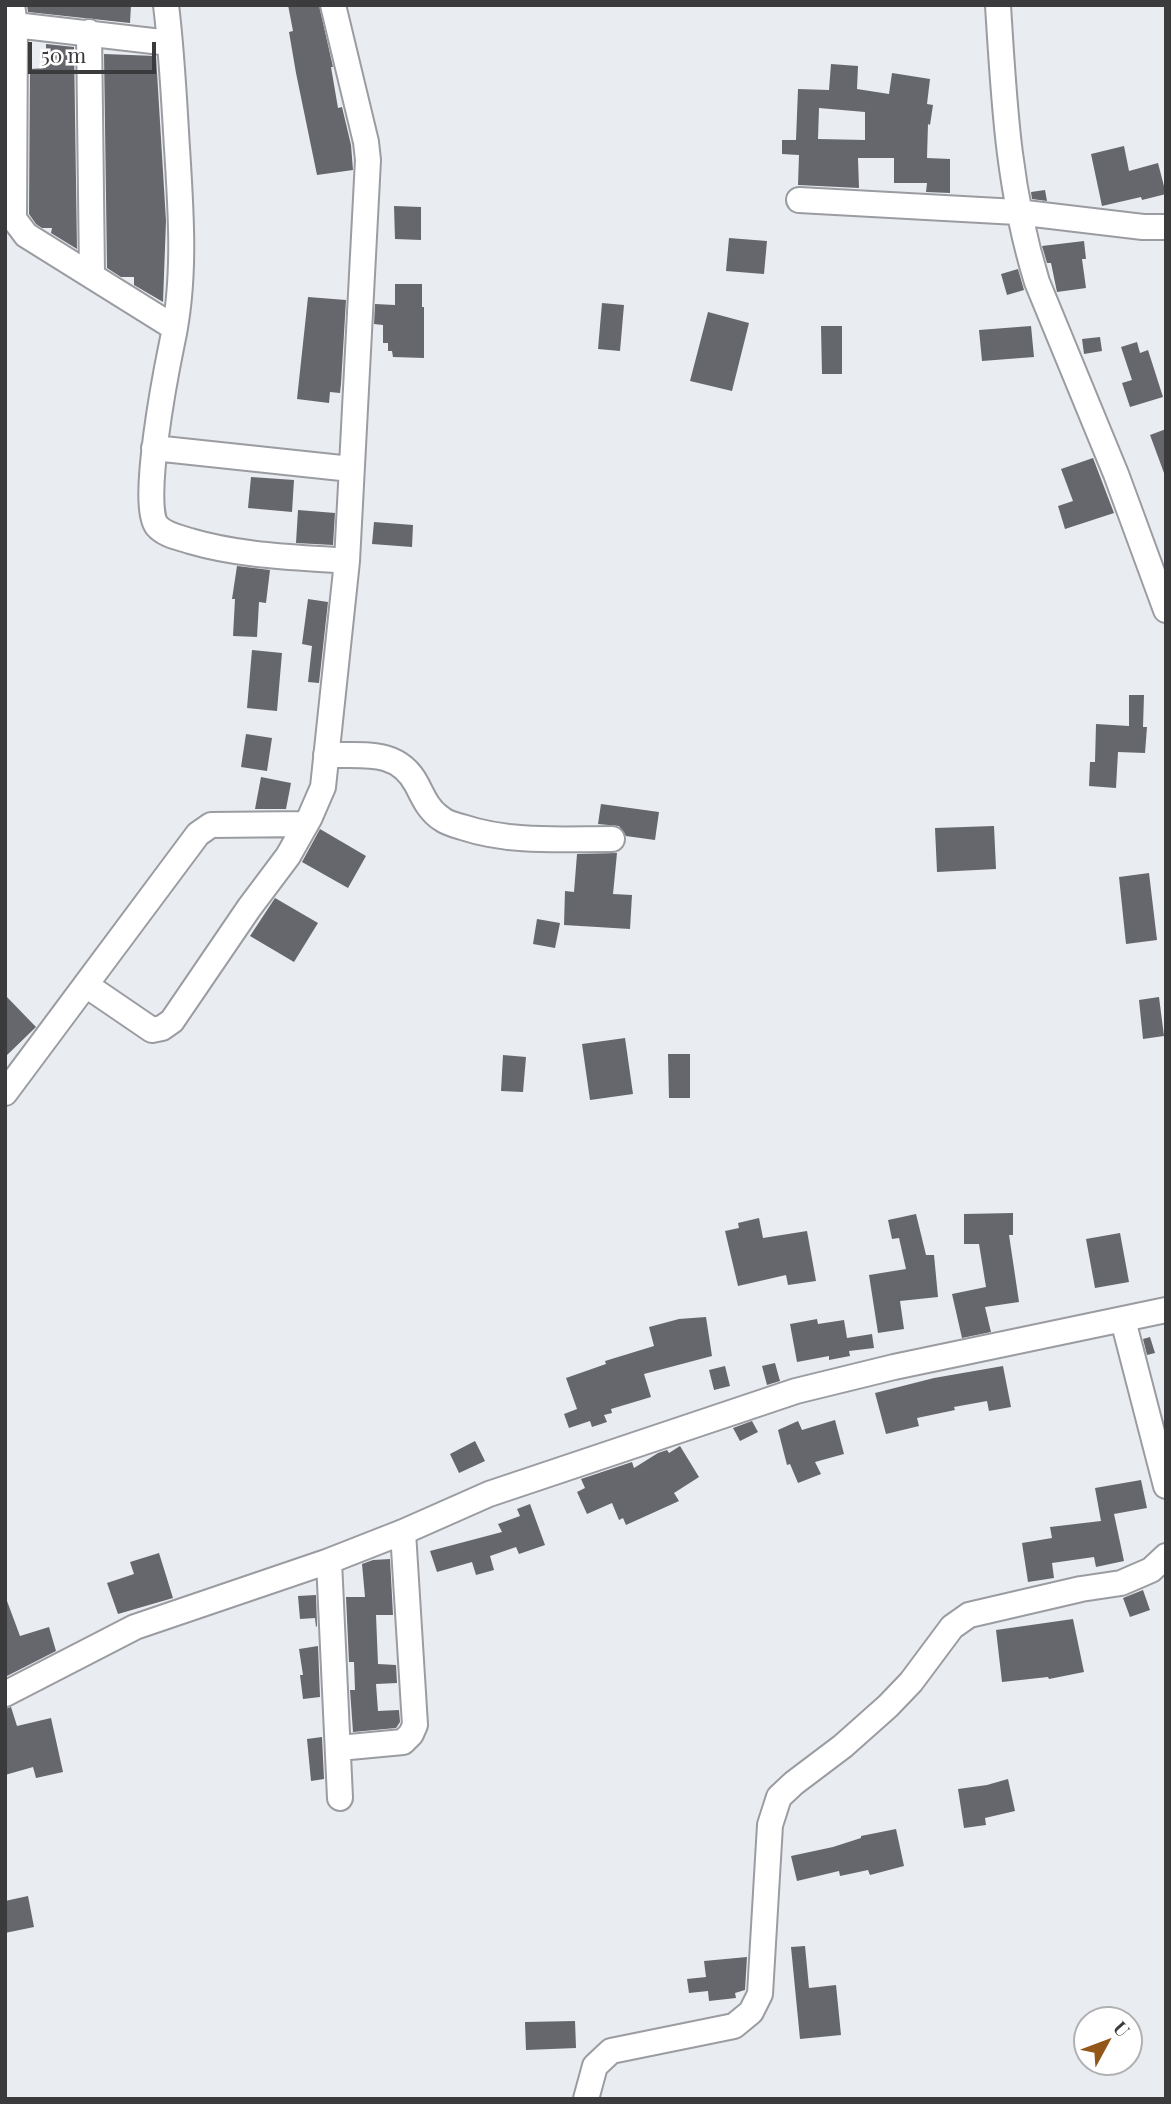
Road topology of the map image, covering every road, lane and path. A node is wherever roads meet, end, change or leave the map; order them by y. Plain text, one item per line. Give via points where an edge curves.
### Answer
1 (166, 5) edge
2 (333, 5) edge
3 (998, 5) edge
4 (13, 15) edge
5 (89, 32) junction
6 (170, 43) junction
7 (799, 200) dead end
8 (1017, 212) junction
9 (1166, 227) edge
10 (92, 274) junction
11 (175, 328) junction
12 (154, 448) junction
13 (351, 469) junction
14 (347, 561) junction
15 (1166, 610) edge
16 (326, 755) junction
17 (306, 824) junction
18 (612, 839) dead end
19 (86, 985) junction
20 (5, 1093) edge
21 (1166, 1310) edge
22 (1123, 1320) junction
23 (1166, 1486) edge
24 (403, 1532) junction
25 (1166, 1556) edge
26 (329, 1561) junction
27 (5, 1694) edge
28 (339, 1748) junction
29 (340, 1798) dead end
30 (586, 2099) edge

1 - 6 street
2 - 13 street via 368,160
3 - 8 street via 1006,133
4 - 5 street
4 - 10 street via 14,219 26,235
5 - 6 street
5 - 10 street
6 - 11 street via 181,216
7 - 8 street
8 - 9 street
8 - 15 street via 1037,282
10 - 11 street
11 - 12 street
12 - 13 street
12 - 14 street via 152,517 163,531 229,551
13 - 14 street
14 - 16 street
16 - 17 street via 323,787
16 - 18 street via 397,760 410,771 432,811 444,821 482,834
17 - 19 street via 211,825 198,834
17 - 19 street via 172,1021 152,1030
19 - 20 street
21 - 22 street
22 - 23 street
22 - 24 street via 796,1391 489,1494
24 - 26 street
24 - 28 street via 415,1725 403,1742
25 - 30 street via 1151,1570 1121,1583 1011,1604 969,1615 952,1627 888,1706 779,1797 770,1825 760,1994 751,2012 734,2026 611,2050 595,2066
26 - 27 street via 135,1627
26 - 28 street
28 - 29 street

